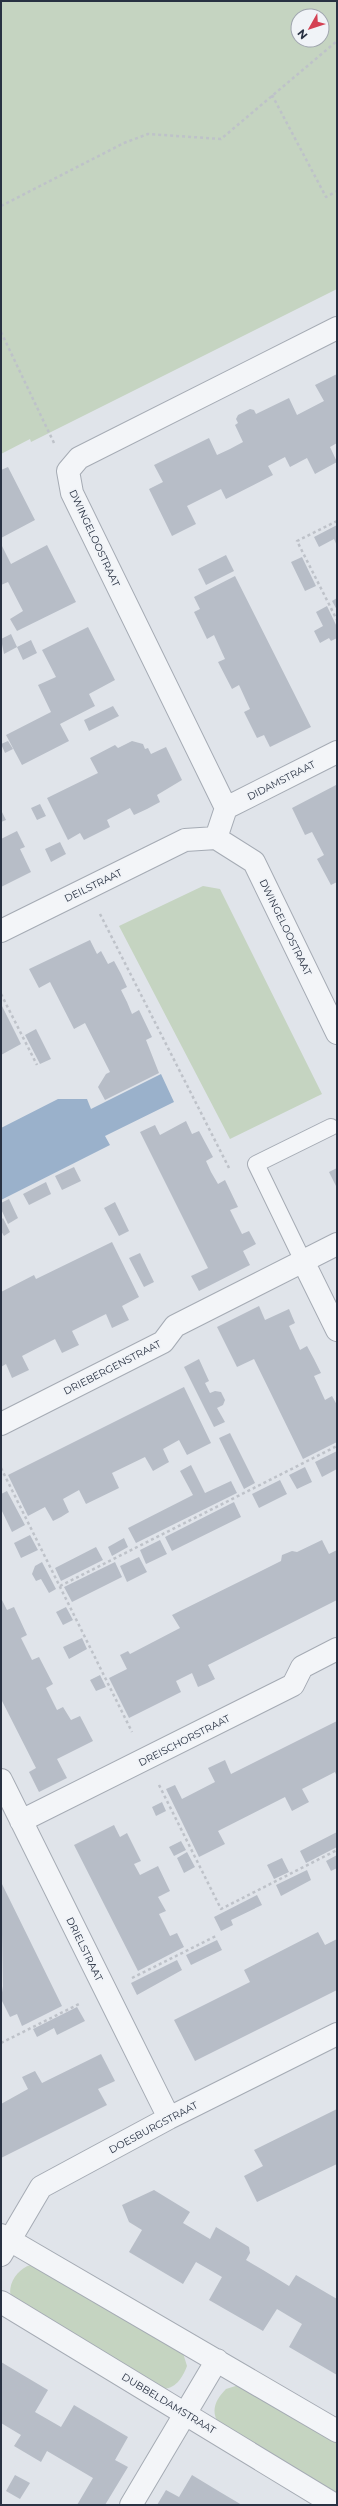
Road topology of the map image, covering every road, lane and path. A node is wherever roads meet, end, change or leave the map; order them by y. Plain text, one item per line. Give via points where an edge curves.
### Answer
1 (337, 41) edge
2 (272, 95) junction
3 (337, 191) edge
4 (1, 206) edge
5 (337, 328) edge
6 (1, 332) edge
7 (68, 471) junction
8 (337, 522) edge
9 (337, 620) edge
10 (337, 752) edge
11 (226, 808) junction
12 (216, 838) junction
13 (87, 888) junction
14 (1, 931) edge
15 (1, 994) edge
16 (337, 1033) edge
17 (37, 1065) dead end
18 (331, 1127) dead end
19 (231, 1172) dead end
20 (337, 1244) edge
21 (303, 1261) junction
22 (337, 1330) edge
23 (1, 1424) edge
24 (337, 1446) edge
25 (1, 1468) edge
26 (60, 1586) junction
27 (337, 1649) edge
28 (146, 1759) junction
29 (1, 1780) edge
30 (21, 1821) junction
31 (337, 1850) edge
32 (337, 2034) edge
33 (169, 2118) junction
34 (4, 2243) edge
35 (1, 2302) edge
36 (217, 2360) junction
37 (186, 2413) junction
38 (337, 2431) edge
39 (131, 2505) edge
40 (335, 2505) edge

1 - 2 path
2 - 3 path via 326,197
2 - 4 path via 221,139 148,134 124,143
5 - 7 street via 79,458
6 - 7 path
7 - 11 street, DWINGELOOSTRAAT via 72,493
8 - 9 path via 297,541
10 - 11 street, DIDAMSTRAAT
11 - 12 street
12 - 13 street, DEILSTRAAT via 185,840
12 - 16 street, DWINGELOOSTRAAT via 254,862
13 - 14 street, DEILSTRAAT
13 - 19 path
15 - 17 path
18 - 21 lane via 256,1164
20 - 21 street, DRIEBERGENSTRAAT
21 - 22 street
21 - 23 street, DRIEBERGENSTRAAT via 174,1326 162,1342
24 - 26 path
25 - 26 path
26 - 28 path
27 - 28 street, DREISCHORSTRAAT via 302,1666 293,1685
28 - 30 street, DREISCHORSTRAAT
28 - 31 path via 221,1909
29 - 30 street, DRIELSTRAAT
30 - 33 street, DRIELSTRAAT
32 - 33 street, DOESBURGSTRAAT
33 - 34 street, DOESBURGSTRAAT via 41,2187
34 - 36 street
35 - 37 street, DUBBELDAMSTRAAT
36 - 37 street
36 - 38 street
37 - 39 street
37 - 40 street, DUBBELDAMSTRAAT

